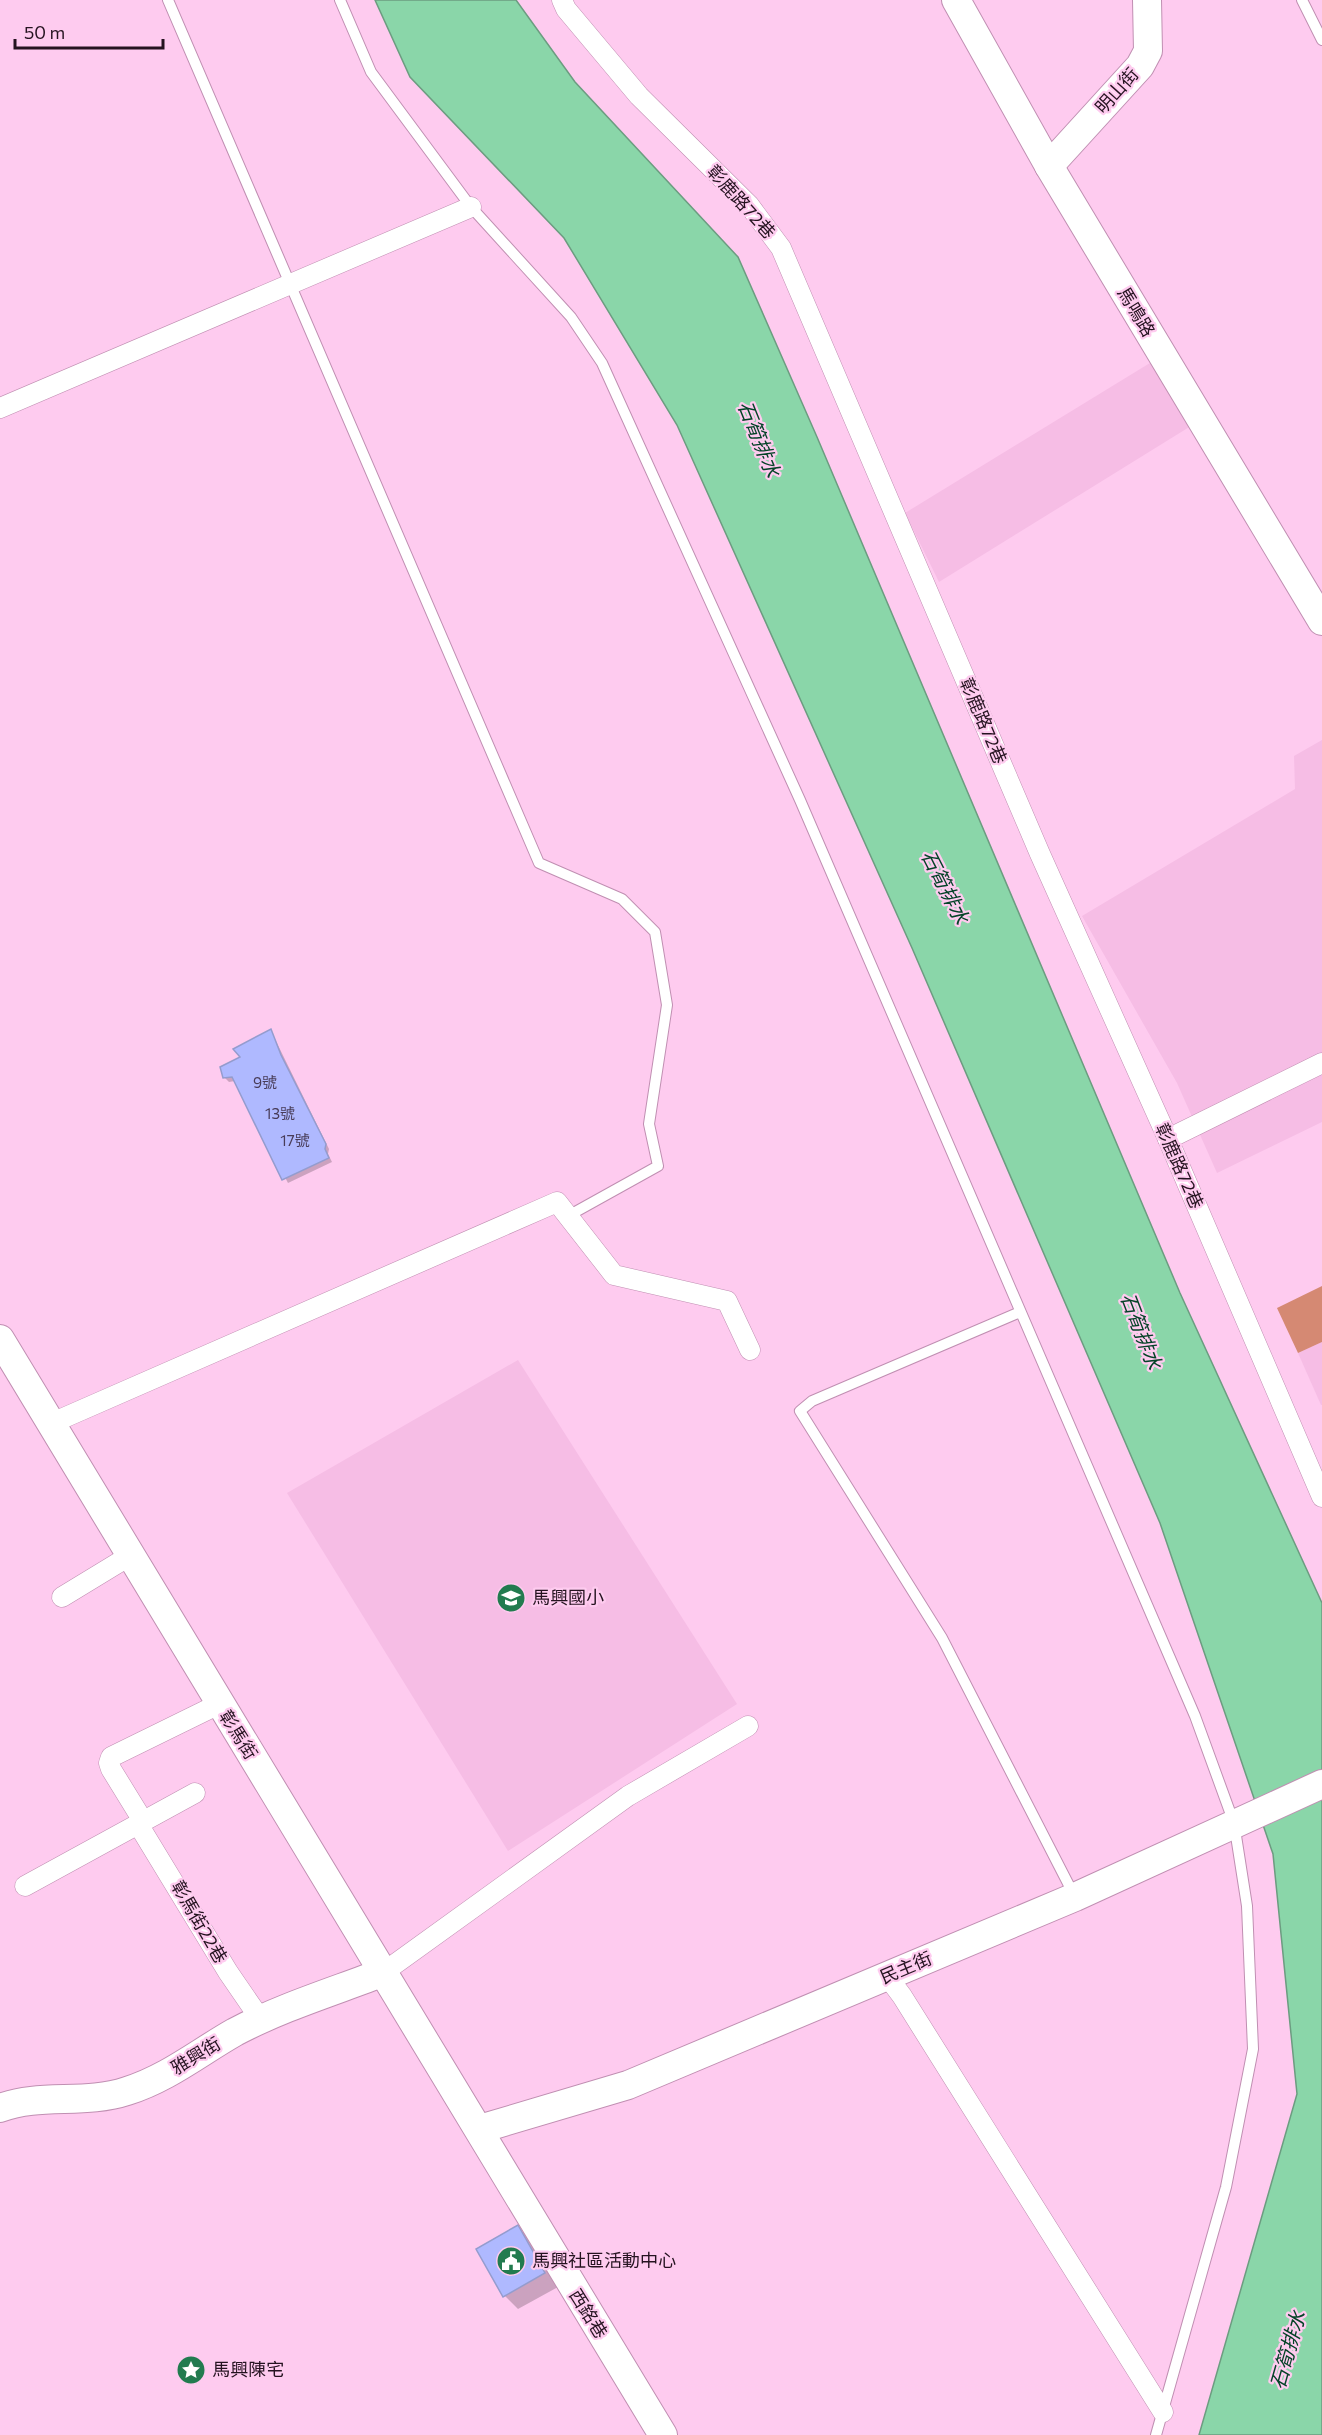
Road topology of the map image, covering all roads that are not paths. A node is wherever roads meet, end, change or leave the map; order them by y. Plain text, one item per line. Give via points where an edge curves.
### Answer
1 (168, 0) edge
2 (340, 0) edge
3 (562, 0) edge
4 (956, 0) edge
5 (1147, 0) edge
6 (1302, 0) edge
7 (1322, 40) edge
8 (1049, 166) junction
9 (471, 207) junction
10 (289, 283) junction
11 (0, 408) edge
12 (1322, 621) edge
13 (1322, 1063) edge
14 (1168, 1139) junction
15 (568, 1216) junction
16 (1020, 1312) junction
17 (0, 1339) edge
18 (750, 1350) dead end
19 (52, 1423) junction
20 (1322, 1497) edge
21 (131, 1555) junction
22 (62, 1597) dead end
23 (219, 1704) junction
24 (748, 1726) dead end
25 (1322, 1784) edge
26 (195, 1792) dead end
27 (140, 1822) junction
28 (1234, 1823) junction
29 (25, 1886) dead end
30 (1075, 1897) junction
31 (384, 1972) junction
32 (887, 1976) junction
33 (261, 2020) junction
34 (0, 2108) edge
35 (480, 2129) junction
36 (1162, 2412) junction
37 (663, 2435) edge
38 (1156, 2435) edge

1 - 10 lane
2 - 9 lane via 371,72
3 - 14 street, 彰鹿路72巷 via 639,96 749,205 781,248 1040,854
4 - 8 street, 馬鳴路
5 - 8 street, 明山街 via 1148,51 1140,66
6 - 7 lane
8 - 12 street, 馬鳴路
9 - 10 street
9 - 16 lane via 571,317 602,363 800,800
10 - 11 street
10 - 15 lane via 539,863 622,899 655,932 667,1005 649,1124 658,1166
13 - 14 street
14 - 20 street, 彰鹿路72巷
15 - 18 street via 614,1275 727,1301
15 - 19 street via 557,1202
16 - 28 lane via 1195,1716
16 - 30 lane via 812,1401 800,1412 942,1638
17 - 19 street, 彰馬街
19 - 21 street, 彰馬街
21 - 22 street
21 - 23 street, 彰馬街
23 - 27 street, 彰馬街22巷 via 111,1757 111,1769
23 - 31 street, 彰馬街
24 - 31 street via 628,1796
25 - 28 street, 民主街
26 - 27 street
27 - 29 street
27 - 33 street, 彰馬街22巷
28 - 30 street, 民主街
28 - 36 lane via 1246,1906 1253,2049 1226,2187
30 - 32 street, 民主街
31 - 33 street, 雅興街
31 - 35 street, 彰馬街
32 - 35 street, 民主街 via 628,2085
32 - 36 street
33 - 34 street, 雅興街 via 187,2065 128,2091 97,2099 16,2102
35 - 37 street, 西銘巷 via 541,2237
36 - 38 lane

